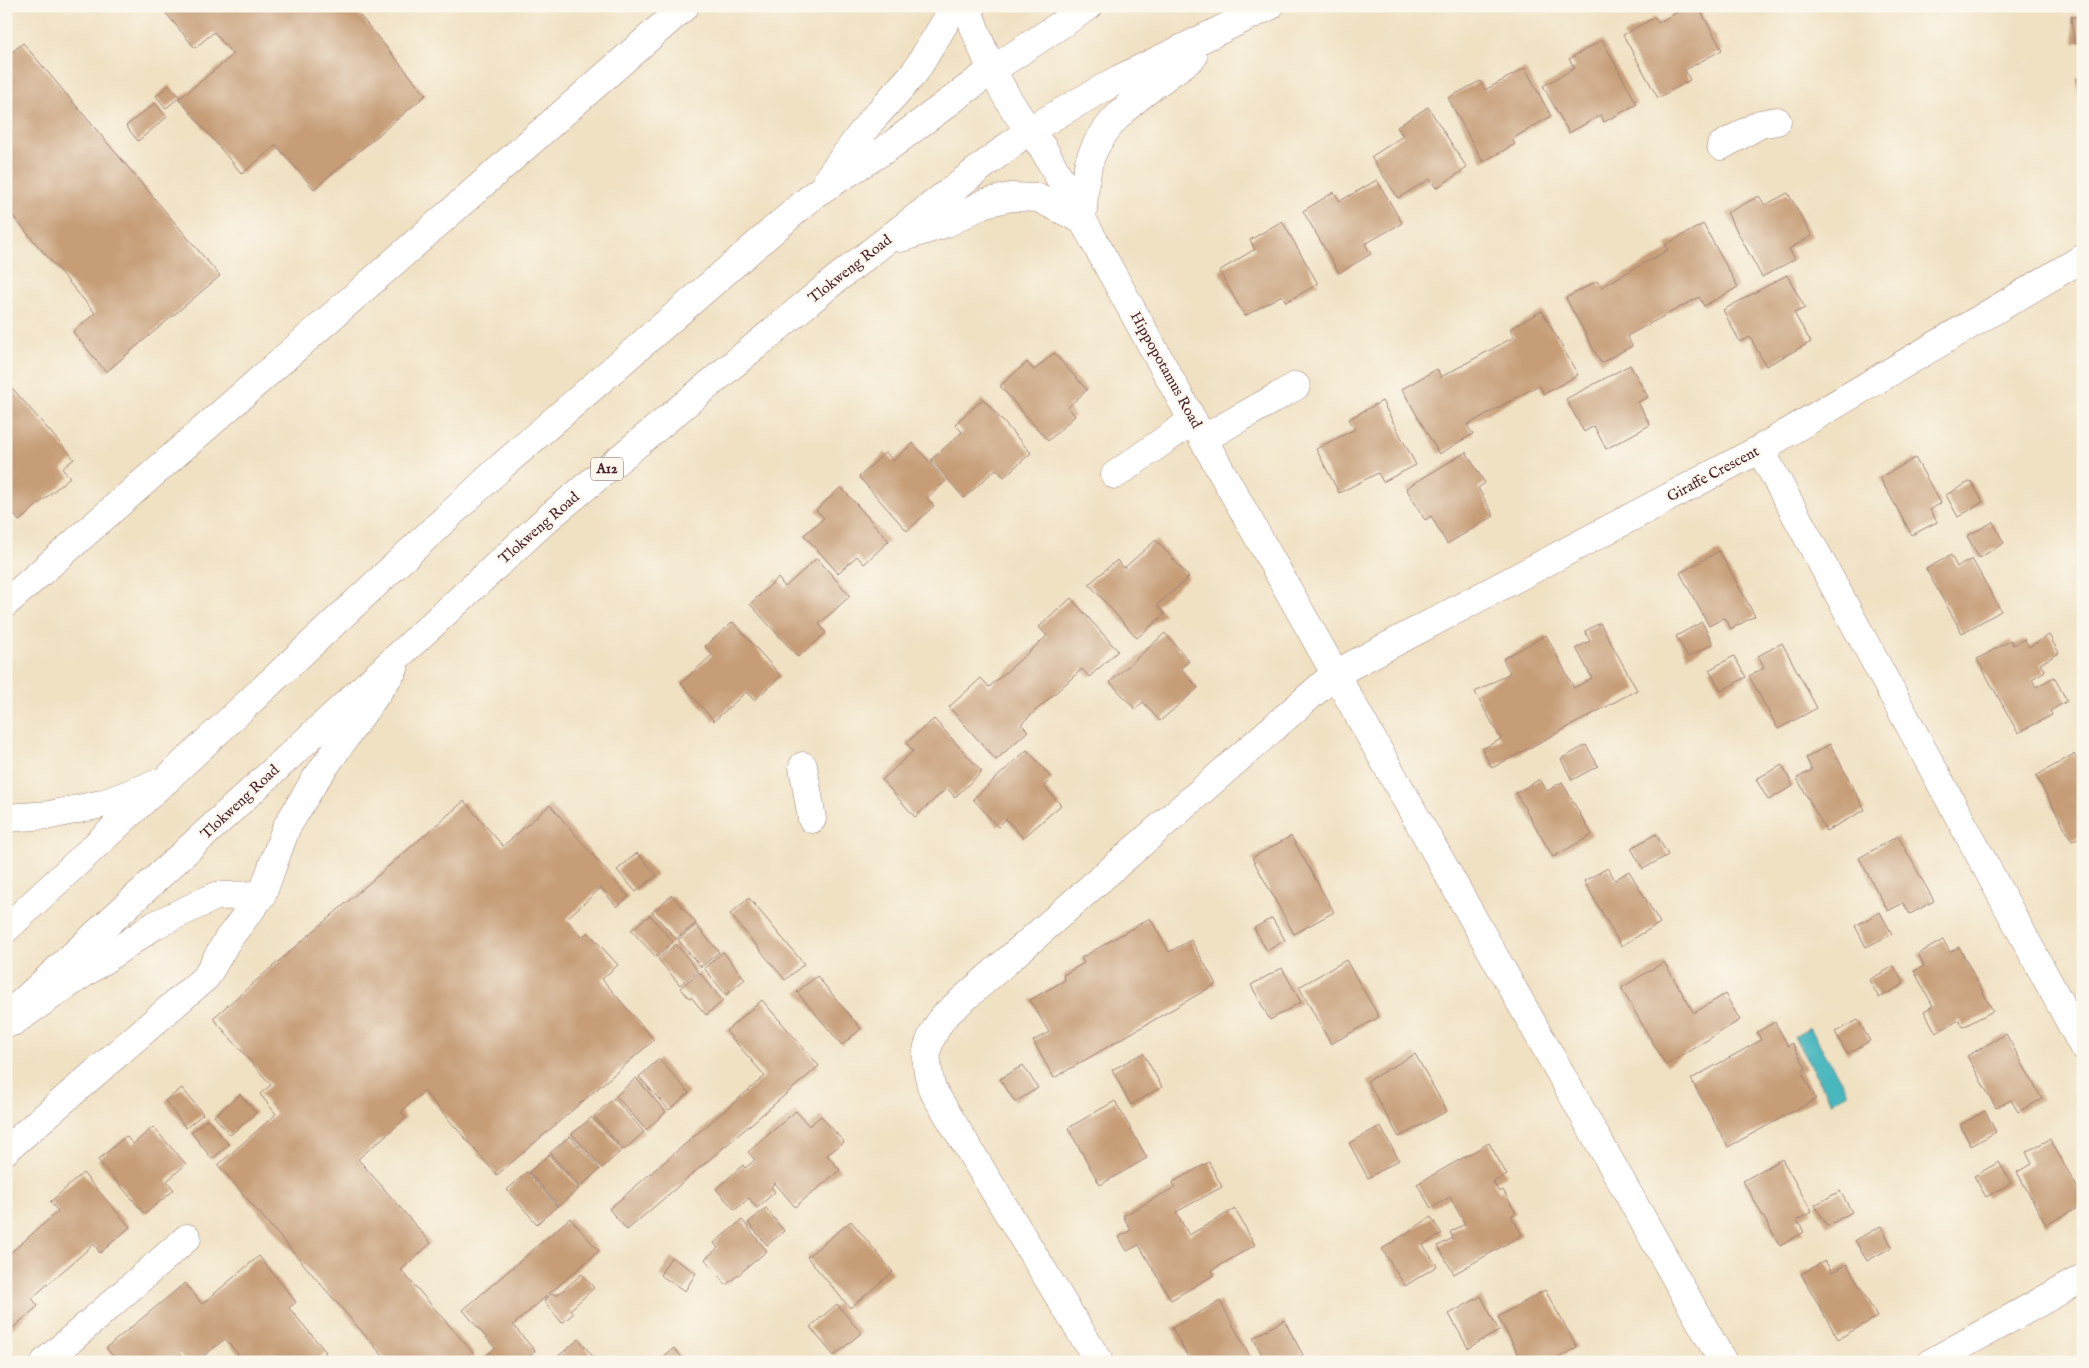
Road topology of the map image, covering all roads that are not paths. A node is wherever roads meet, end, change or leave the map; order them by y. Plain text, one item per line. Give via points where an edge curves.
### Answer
1 (685, 6) edge
2 (955, 6) edge
3 (967, 6) edge
4 (1089, 6) edge
5 (1270, 6) edge
6 (1244, 18) junction
7 (992, 70) junction
8 (1777, 121) dead end
9 (1028, 131) junction
10 (1721, 146) dead end
11 (816, 193) junction
12 (1082, 220) junction
13 (2083, 258) edge
14 (835, 280) junction
15 (1296, 386) dead end
16 (1198, 429) junction
17 (1760, 449) junction
18 (1115, 475) dead end
19 (6, 603) edge
20 (412, 643) junction
21 (1335, 674) junction
22 (803, 766) dead end
23 (168, 779) junction
24 (6, 818) edge
25 (812, 819) dead end
26 (262, 895) junction
27 (6, 928) edge
28 (6, 1017) edge
29 (6, 1027) edge
30 (2083, 1046) edge
31 (6, 1150) edge
32 (187, 1238) dead end
33 (2083, 1278) edge
34 (45, 1362) edge
35 (1099, 1362) edge
36 (1723, 1362) edge
37 (1932, 1362) edge

1 - 19 street
2 - 11 street via 915,72 870,122
3 - 7 street, Hippopotamus Road via 978,42
4 - 7 street
5 - 6 street, Tlokweng Road / A12
6 - 9 street, Tlokweng Road / A12 via 1119,79
6 - 12 street via 1140,97 1109,125 1088,164
7 - 9 street, Hippopotamus Road
7 - 11 street via 886,149
8 - 10 street via 1760,124
9 - 12 street, Hippopotamus Road via 1042,148
9 - 14 street, Tlokweng Road / A12
11 - 23 street via 503,465
12 - 14 street via 1038,198 1011,197 994,201 946,223 886,243
12 - 16 street, Hippopotamus Road
13 - 17 street, Giraffe Crescent
14 - 20 street, Tlokweng Road / A12 via 548,518
15 - 16 street
16 - 18 street
16 - 21 street, Hippopotamus Road
17 - 21 street, Giraffe Crescent
17 - 30 street
20 - 26 street via 315,780 286,828
20 - 28 street, Tlokweng Road / A12
21 - 35 street, Giraffe Crescent via 944,1016 932,1034 926,1052 932,1089
21 - 36 street, Hippopotamus Road
22 - 25 street
23 - 24 street via 102,804 50,815
23 - 27 street
26 - 29 street via 216,896 155,925
26 - 31 street via 228,939 206,977
32 - 34 street
33 - 37 street

